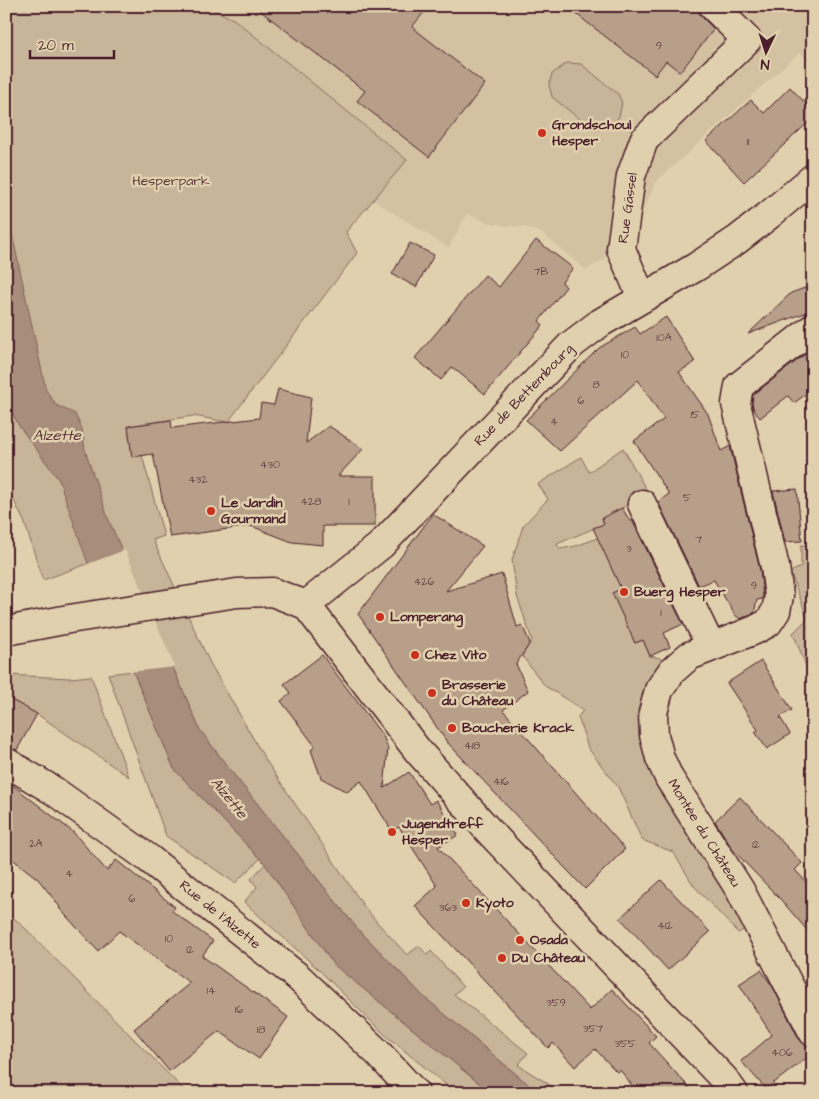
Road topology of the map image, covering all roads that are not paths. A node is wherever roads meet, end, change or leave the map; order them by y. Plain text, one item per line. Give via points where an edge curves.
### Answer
1 (713, 6) edge
2 (813, 178) edge
3 (642, 298) junction
4 (813, 328) edge
5 (642, 504) dead end
6 (306, 605) junction
7 (6, 631) edge
8 (711, 647) junction
9 (6, 762) edge
10 (813, 1032) edge
11 (415, 1093) edge
12 (734, 1093) edge

1 - 3 street, Rue Gässel via 747,40 644,140 631,176 622,249
2 - 3 street, Rue de Bettembourg via 737,240
3 - 6 street, Rue de Bettembourg via 570,345 381,545
4 - 8 street, Montée du Château via 739,386 736,404 779,596 776,611 768,623
5 - 8 street
6 - 7 street via 272,592 236,593
6 - 12 street via 418,751 487,830 724,1078
8 - 10 street, Montée du Château via 689,656 658,690 653,713 660,758 669,778 740,890
9 - 11 street, Rue de l'Alzette via 54,791 148,858 298,978 378,1053

